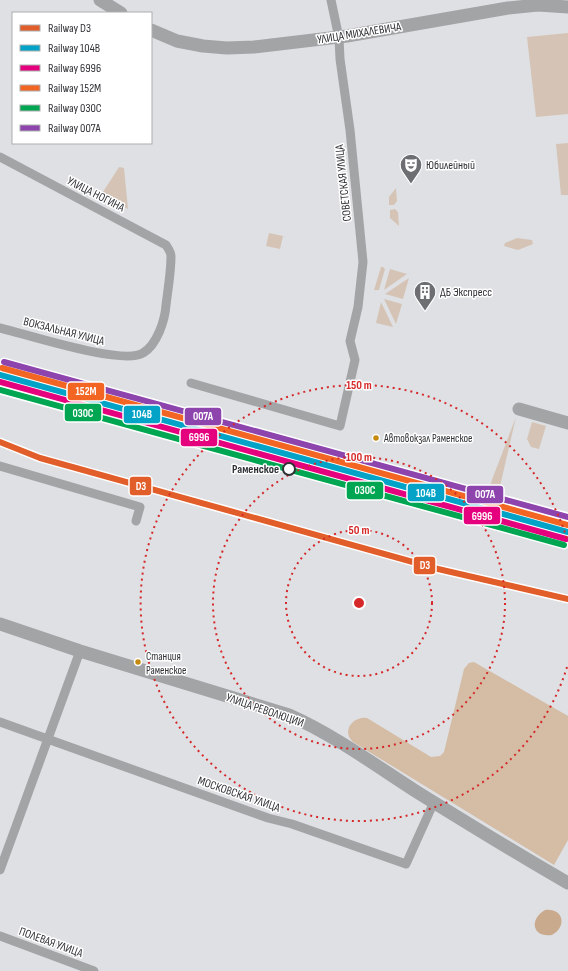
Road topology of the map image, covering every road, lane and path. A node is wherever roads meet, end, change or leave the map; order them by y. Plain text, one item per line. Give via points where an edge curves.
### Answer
1 (100, 0) edge
2 (332, 0) edge
3 (568, 7) edge
4 (119, 12) edge
5 (152, 30) edge
6 (339, 38) junction
7 (0, 157) edge
8 (170, 262) joint
9 (0, 328) edge
10 (190, 383) dead end
11 (519, 409) dead end
12 (568, 422) edge
13 (0, 466) edge
14 (136, 521) dead end
15 (0, 624) edge
16 (80, 651) junction
17 (0, 722) edge
18 (48, 739) junction
19 (434, 802) junction
20 (0, 870) edge
21 (568, 883) edge
22 (0, 936) edge
23 (94, 971) edge

1 - 4 street
2 - 6 street, СОВЕТСКАЯ УЛИЦА
3 - 6 street, УЛИЦА МИХАЛЕВИЧА via 538,5 508,8
5 - 6 street, УЛИЦА МИХАЛЕВИЧА via 177,41 215,48 254,47
6 - 10 street, СОВЕТСКАЯ УЛИЦА via 363,262 358,307 350,341 355,363 340,426
7 - 8 street, УЛИЦА НОГИНА via 166,245 171,255
8 - 9 street, ВОКЗАЛЬНАЯ УЛИЦА via 166,311 157,338 142,354 123,356 89,352
11 - 12 street
13 - 14 street via 140,507
15 - 16 street, УЛИЦА РЕВОЛЮЦИИ
16 - 18 street
16 - 19 street, УЛИЦА РЕВОЛЮЦИИ via 289,715 321,731
17 - 18 street, МОСКОВСКАЯ УЛИЦА
18 - 19 street, МОСКОВСКАЯ УЛИЦА via 268,818 406,864
18 - 20 street
19 - 21 street, УЛИЦА РЕВОЛЮЦИИ
22 - 23 street, ПОЛЕВАЯ УЛИЦА

